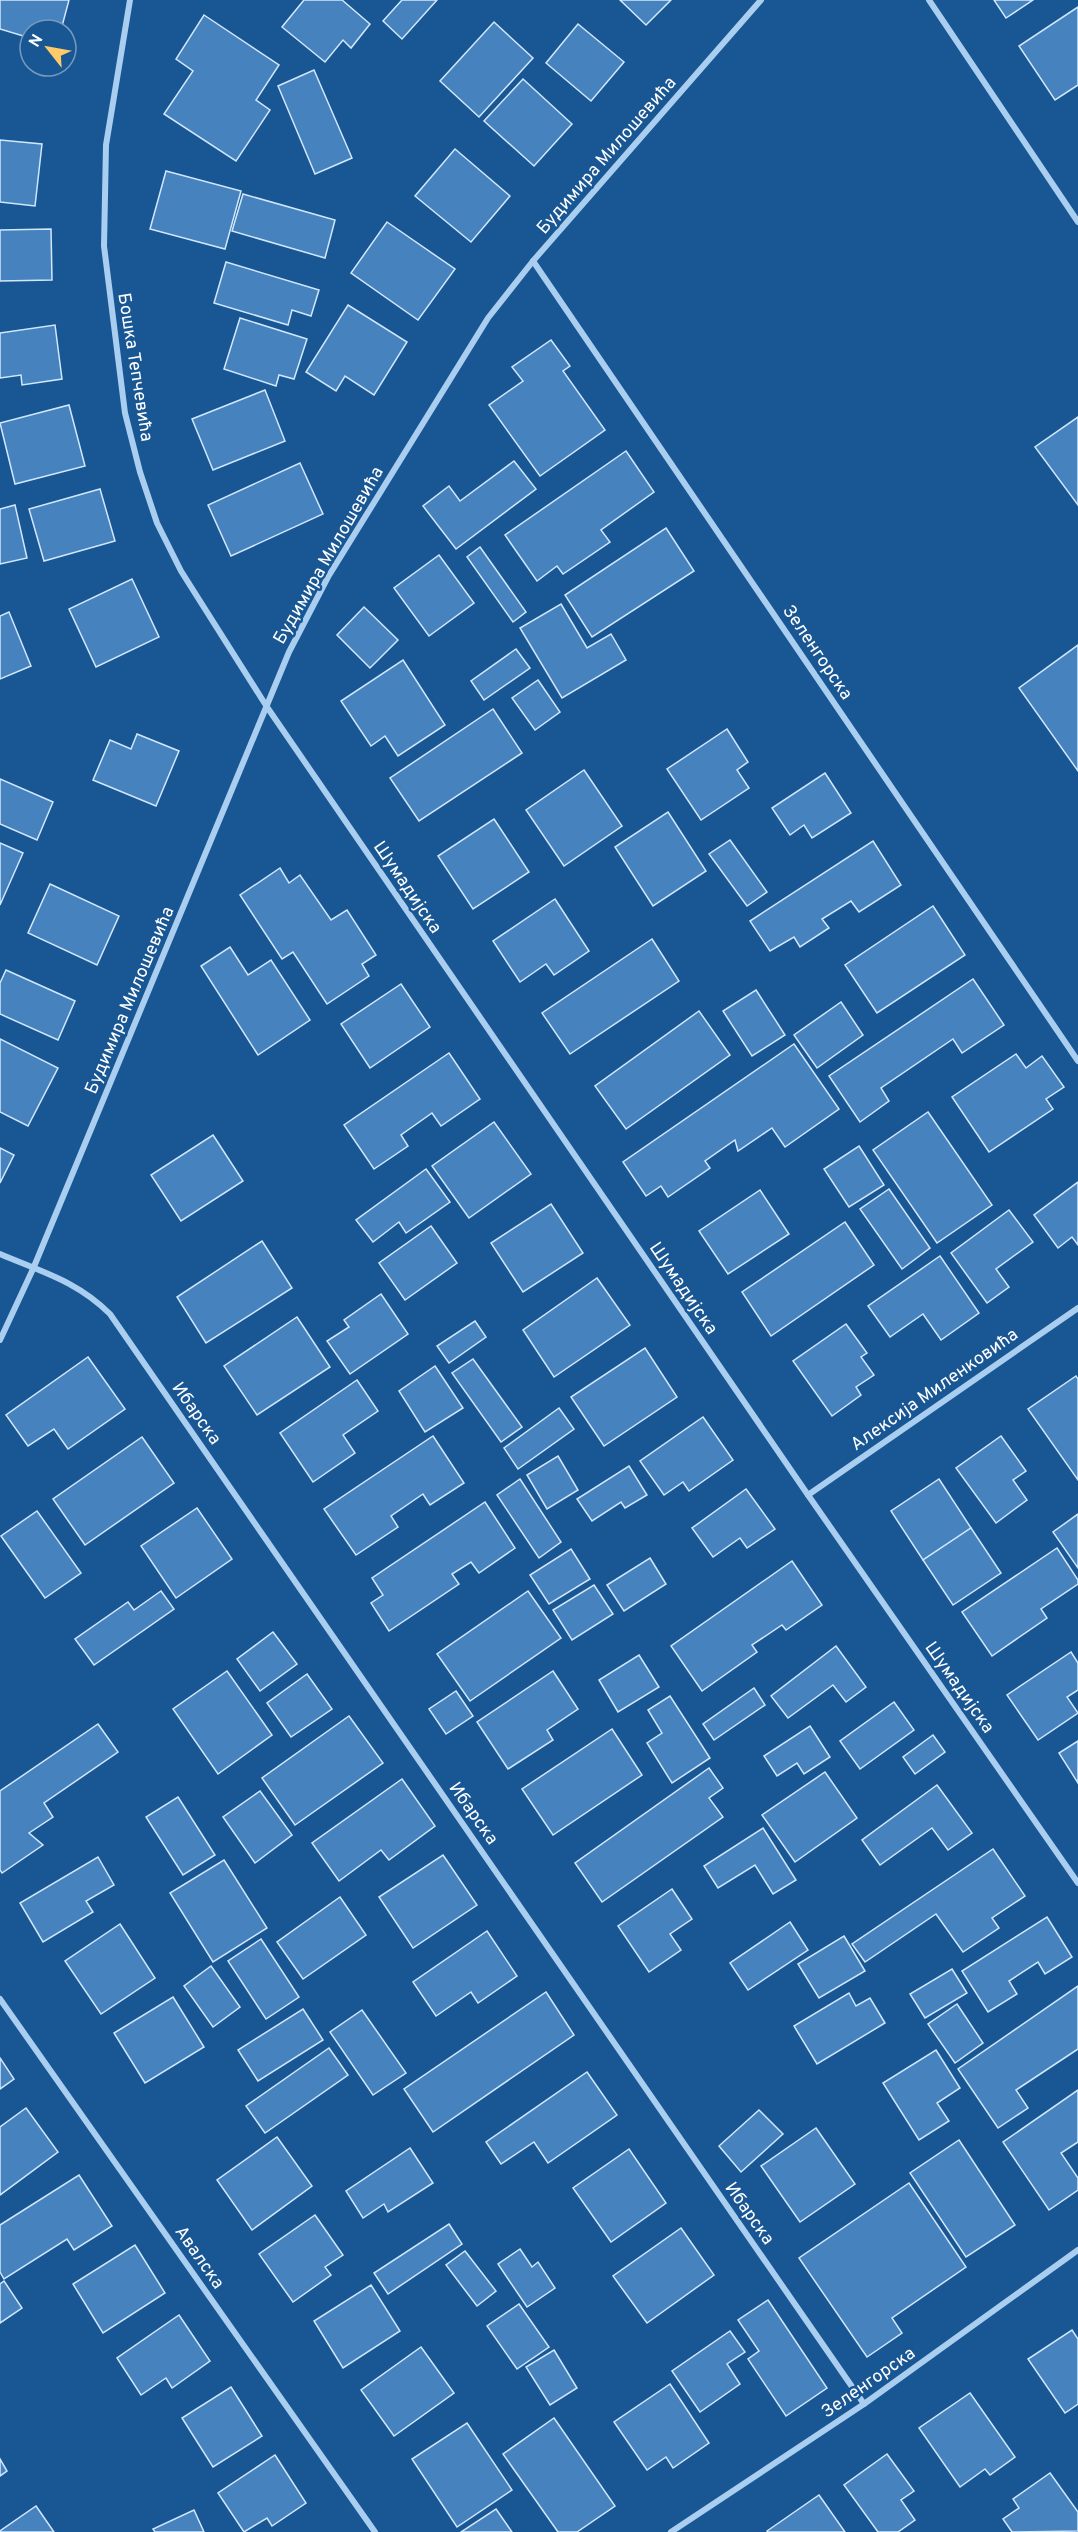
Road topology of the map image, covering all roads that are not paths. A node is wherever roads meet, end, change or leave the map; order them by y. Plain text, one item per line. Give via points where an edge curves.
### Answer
1 (130, 0) edge
2 (761, 0) edge
3 (929, 0) edge
4 (1078, 222) edge
5 (533, 261) junction
6 (267, 707) junction
7 (1078, 1060) edge
8 (0, 1254) edge
9 (33, 1269) junction
10 (1078, 1308) edge
11 (0, 1340) edge
12 (808, 1495) junction
13 (1078, 1883) edge
14 (0, 1999) edge
15 (1078, 2250) edge
16 (864, 2404) junction
17 (375, 2532) edge
18 (671, 2532) edge

1 - 6 street, Бошка Тепчевића via 106,145 104,246 125,413 157,523 181,571
2 - 5 street, Будимира Милошевића
3 - 4 street
5 - 6 street, Будимира Милошевића via 488,318 334,567 289,652
5 - 7 street, Зеленгорска
6 - 9 street, Будимира Милошевића
6 - 12 street, Шумадијска
8 - 9 street, Ибарска
9 - 11 street, Будимира Милошевића
9 - 16 street, Ибарска via 70,1283 92,1296 110,1314
10 - 12 street, Алексија Миленковића
12 - 13 street, Шумадијска
14 - 17 street, Авалска
15 - 16 street, Зеленгорска
16 - 18 street, Зеленгорска

